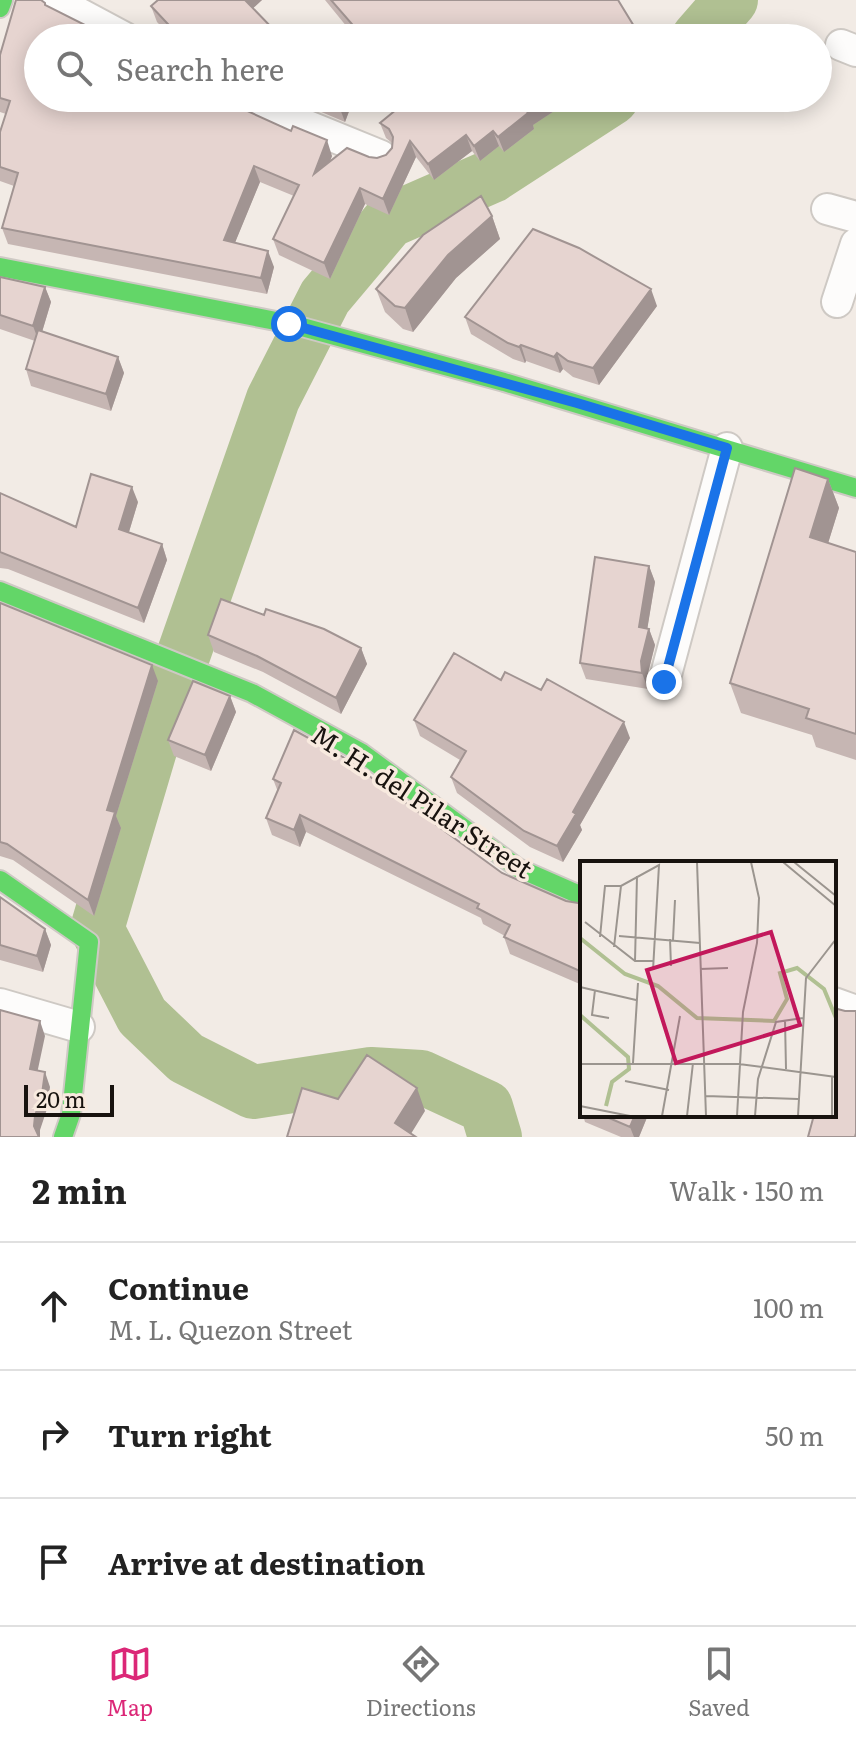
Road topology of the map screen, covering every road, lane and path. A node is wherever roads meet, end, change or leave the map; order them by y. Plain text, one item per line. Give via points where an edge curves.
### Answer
1 (3, 0) edge
2 (54, 0) edge
3 (0, 8) edge
4 (99, 24) edge
5 (273, 112) edge
6 (381, 156) edge
7 (856, 244) edge
8 (0, 267) edge
9 (837, 302) dead end
10 (727, 448) junction
11 (856, 488) edge
12 (0, 591) edge
13 (664, 682) dead end
14 (0, 880) edge
15 (580, 895) edge
16 (0, 1004) edge
17 (836, 1004) edge
18 (856, 1011) edge
19 (79, 1027) junction
20 (63, 1137) edge

1 - 3 street
2 - 4 street
5 - 6 street
7 - 9 street
8 - 10 street via 289,324
10 - 11 street
10 - 13 street
12 - 15 street, M. H. del Pilar Street via 252,693 362,753 518,868
14 - 19 street via 89,942
16 - 19 street
17 - 18 street
19 - 20 street via 71,1114

